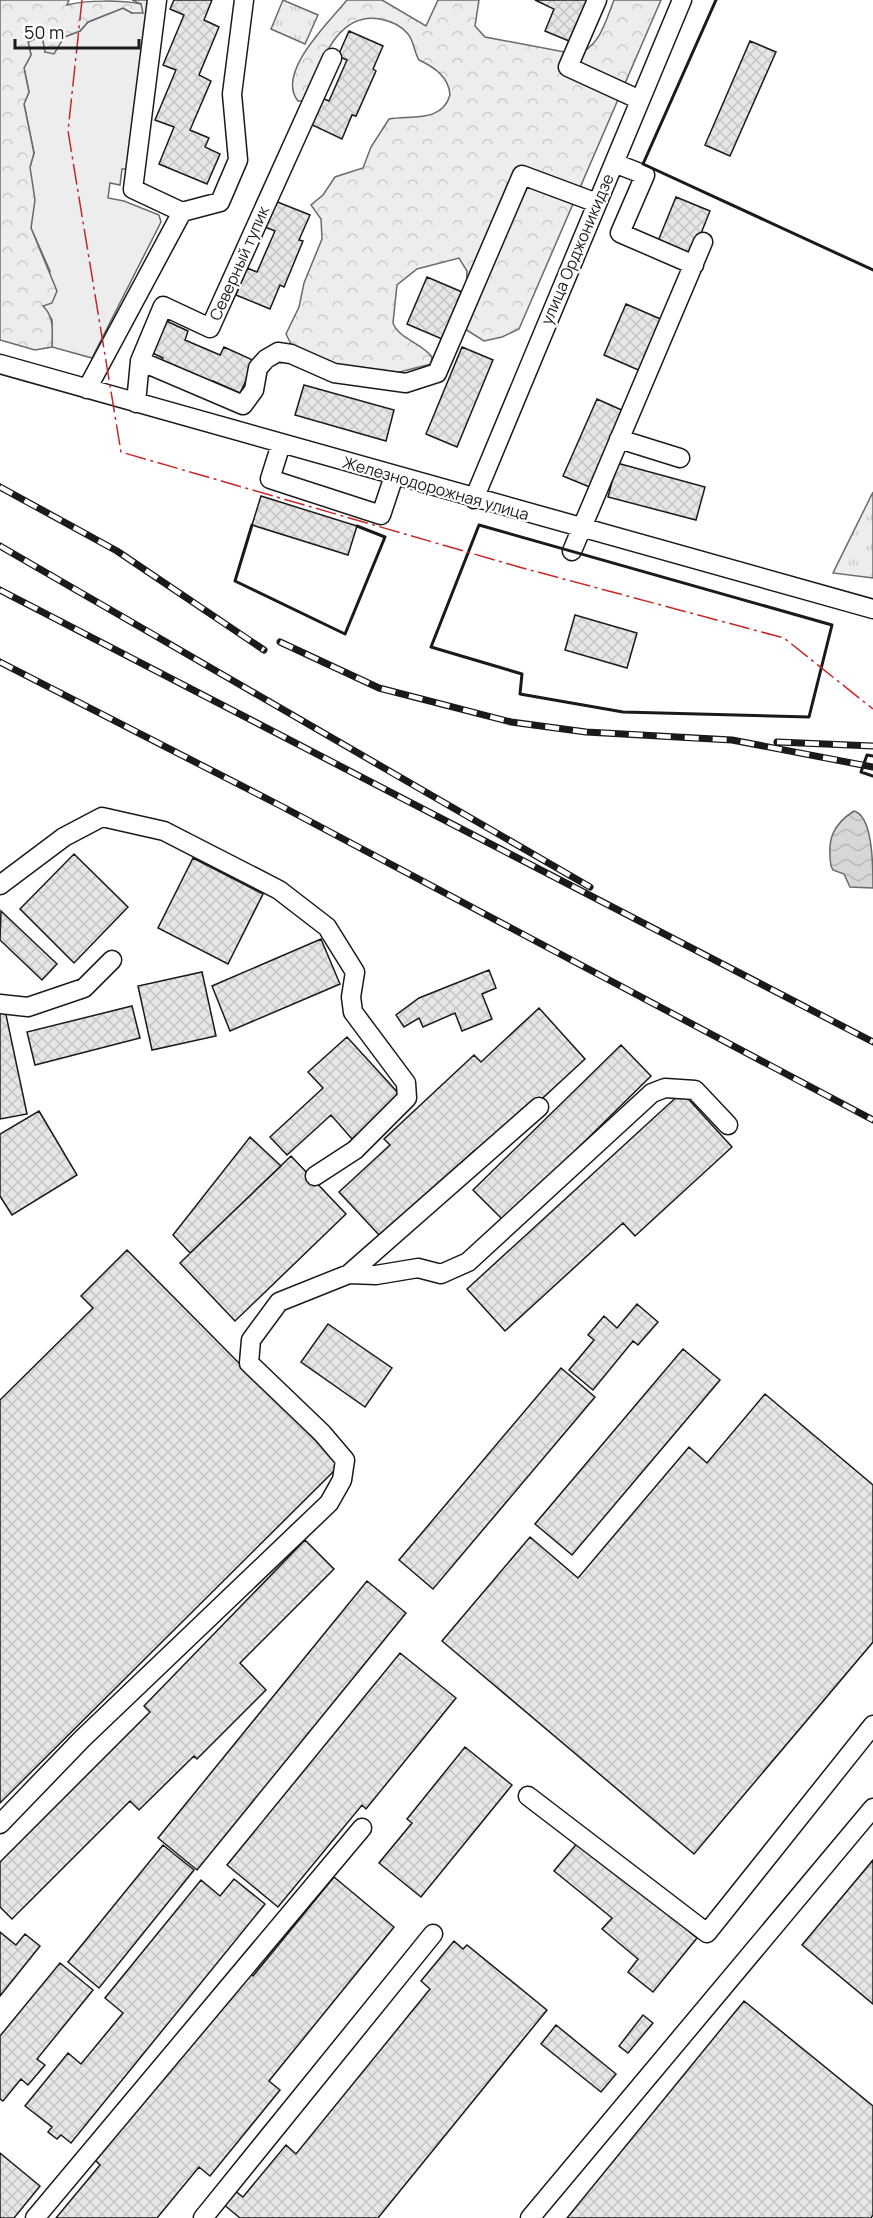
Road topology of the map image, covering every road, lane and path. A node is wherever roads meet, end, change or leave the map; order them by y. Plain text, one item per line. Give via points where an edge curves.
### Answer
1 (157, 0) edge
2 (244, 0) edge
3 (597, 0) edge
4 (682, 0) edge
5 (332, 58) dead end
6 (640, 100) junction
7 (614, 163) junction
8 (597, 203) junction
9 (182, 212) junction
10 (703, 242) dead end
11 (694, 265) junction
12 (140, 361) junction
13 (0, 364) edge
14 (87, 389) junction
15 (136, 403) junction
16 (619, 438) junction
17 (281, 444) junction
18 (680, 458) dead end
19 (394, 476) junction
20 (474, 499) junction
21 (580, 528) junction
22 (572, 551) dead end
23 (873, 609) edge
24 (0, 885) edge
25 (112, 960) dead end
26 (0, 1004) edge
27 (539, 1107) dead end
28 (728, 1125) dead end
29 (315, 1176) dead end
30 (349, 1274) junction
31 (873, 1725) edge
32 (528, 1796) dead end
33 (873, 1808) edge
34 (0, 1824) edge
35 (362, 1828) dead end
36 (433, 1934) dead end
37 (35, 2218) edge
38 (204, 2218) edge
39 (530, 2218) edge

1 - 9 street via 133,189
2 - 9 street via 232,93 238,160 220,202
3 - 6 street via 568,67
4 - 6 street, улица Орджоникидзе
5 - 12 street, Северный тупик via 210,328 163,306
6 - 7 street, улица Орджоникидзе
7 - 8 street, улица Орджоникидзе
7 - 11 street via 645,175 620,233
8 - 12 street via 522,175 437,372 406,383 334,373 278,352 258,368 254,390 243,405
8 - 20 street, улица Орджоникидзе
9 - 14 street
10 - 11 street
11 - 16 street
12 - 15 street, Северный тупик
13 - 14 street, Железнодорожная улица
14 - 15 street, Железнодорожная улица
15 - 17 street, Железнодорожная улица
16 - 18 street
16 - 21 street
17 - 19 street, Железнодорожная улица
17 - 19 street via 270,479 381,515
19 - 20 street, Железнодорожная улица
20 - 21 street, Железнодорожная улица
21 - 22 street
21 - 23 street, Железнодорожная улица
24 - 29 street via 64,837 102,816 164,831 192,843 279,890 327,927 355,972 353,1012 406,1083 407,1098 355,1150
25 - 26 street via 84,988 28,1007
27 - 30 street
28 - 30 street via 695,1090 666,1088 652,1093 468,1262 441,1274 418,1268 376,1275
30 - 34 street via 279,1302 251,1340 249,1363 345,1460 342,1480 328,1503 82,1739
31 - 32 street via 707,1933
33 - 39 street
35 - 37 street
36 - 38 street

